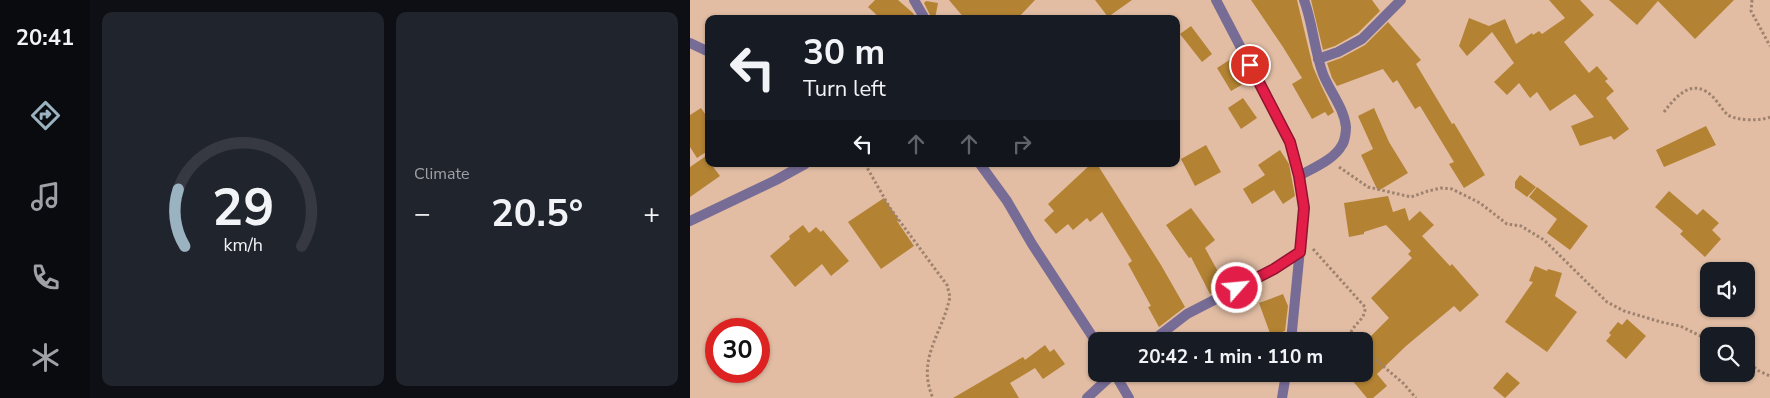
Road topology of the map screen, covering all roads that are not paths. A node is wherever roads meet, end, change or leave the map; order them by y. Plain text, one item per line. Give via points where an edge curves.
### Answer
1 (914, 0) edge
2 (1216, 0) edge
3 (1304, 0) edge
4 (1401, 0) edge
5 (923, 15) edge
6 (690, 43) edge
7 (705, 50) edge
8 (1318, 59) junction
9 (800, 167) edge
10 (982, 167) edge
11 (1299, 176) junction
12 (690, 221) edge
13 (1300, 252) junction
14 (1089, 332) edge
15 (1164, 332) edge
16 (1292, 332) edge
17 (1105, 382) edge
18 (1119, 382) edge
19 (1285, 382) edge
20 (1087, 398) edge
21 (1129, 398) edge
22 (1282, 398) edge

1 - 5 street
2 - 11 street via 1290,142
3 - 8 street
4 - 8 street via 1362,39
6 - 7 street
8 - 11 street via 1341,108 1346,128 1343,145 1328,159
9 - 12 street
10 - 14 street
11 - 13 street via 1304,208
13 - 15 street via 1188,314
13 - 16 street
17 - 20 street
18 - 21 street
19 - 22 street

